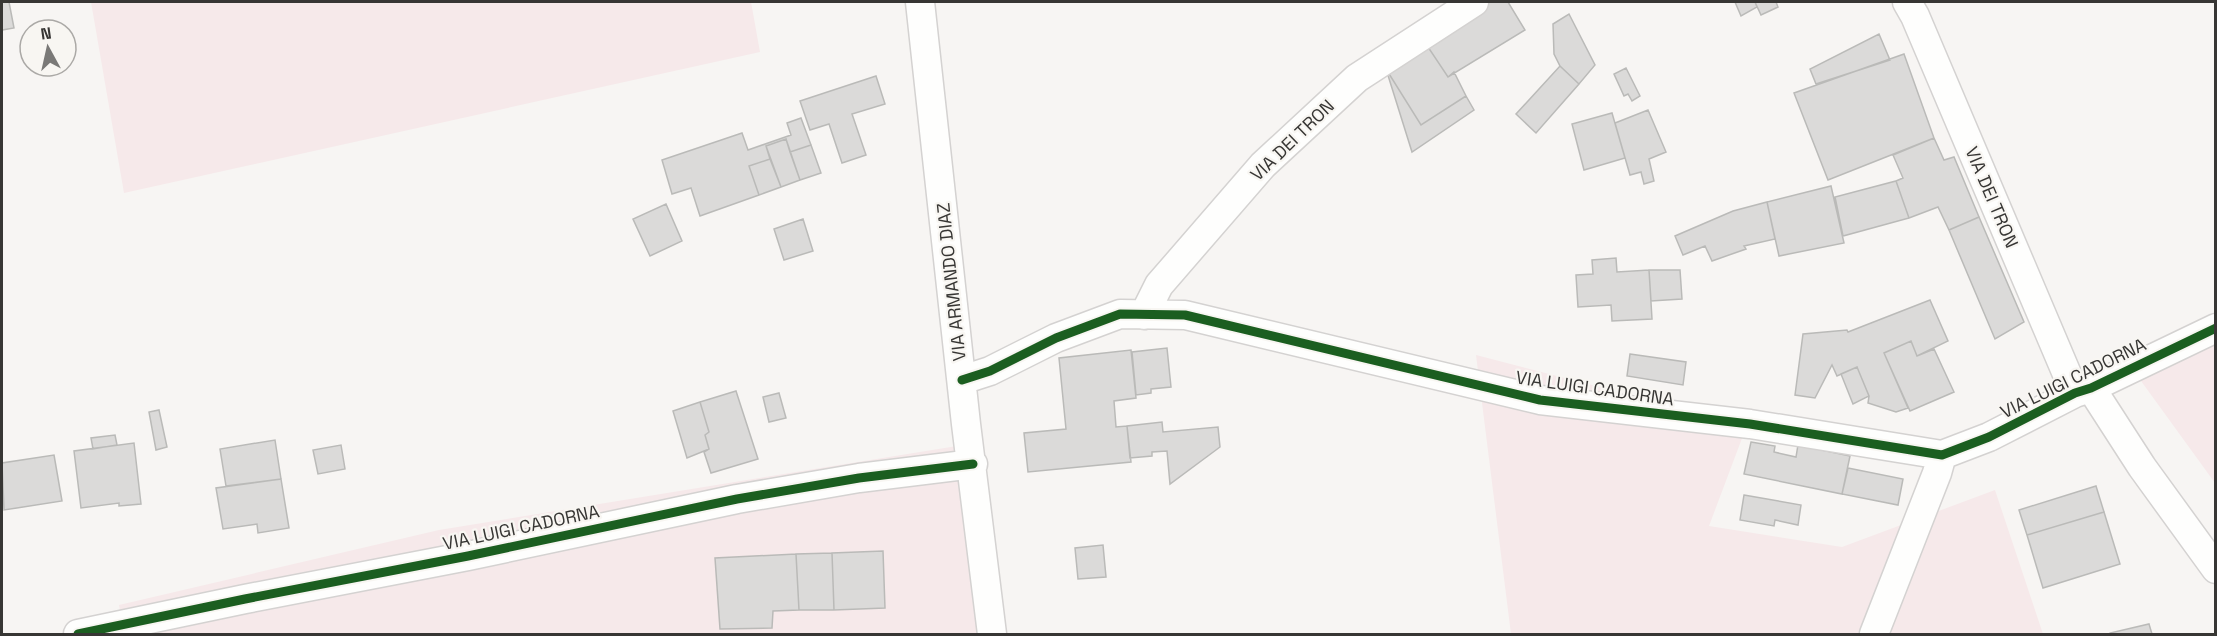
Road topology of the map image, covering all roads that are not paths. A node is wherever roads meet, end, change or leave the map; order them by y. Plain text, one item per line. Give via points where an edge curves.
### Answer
1 (920, 2) edge
2 (1474, 2) edge
3 (1907, 2) edge
4 (1144, 315) junction
5 (2216, 328) edge
6 (962, 380) junction
7 (2083, 390) junction
8 (1942, 454) junction
9 (972, 464) junction
10 (2216, 568) edge
11 (78, 634) edge
12 (992, 634) edge
13 (1874, 634) edge

1 - 6 street, VIA ARMANDO DIAZ
2 - 4 street, VIA DEI TRON via 1357,78 1263,165 1159,285
3 - 7 street, VIA DEI TRON via 2066,367
4 - 6 street, VIA LUIGI CADORNA via 1120,314
4 - 8 street, VIA LUIGI CADORNA via 1185,315 1540,400 1750,424
5 - 7 street, VIA LUIGI CADORNA
6 - 9 street, VIA ARMANDO DIAZ
7 - 8 street, VIA LUIGI CADORNA via 1989,437
7 - 10 street, VIA DEI TRON
8 - 13 street
9 - 11 street, VIA LUIGI CADORNA via 737,499
9 - 12 street, VIA ARMANDO DIAZ

